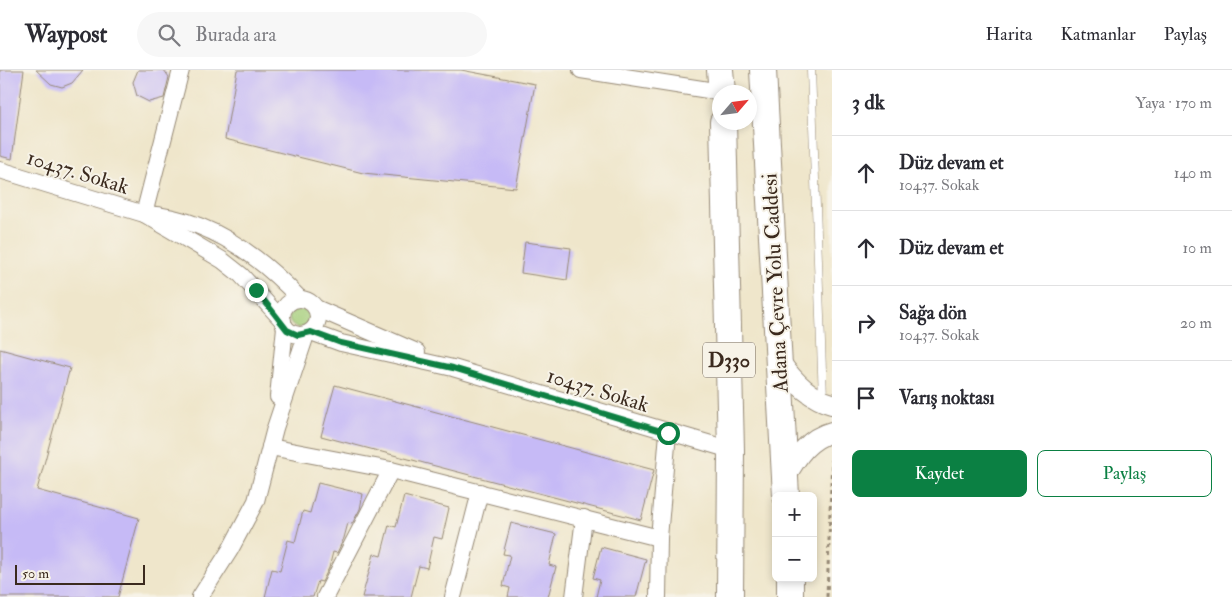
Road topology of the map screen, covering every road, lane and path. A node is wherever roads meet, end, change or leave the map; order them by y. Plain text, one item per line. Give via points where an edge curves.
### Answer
1 (181, 70) edge
2 (581, 70) edge
3 (720, 70) edge
4 (763, 70) edge
5 (811, 70) edge
6 (721, 85) edge
7 (712, 90) edge
8 (723, 130) edge
9 (0, 170) edge
10 (144, 214) junction
11 (300, 299) junction
12 (316, 308) junction
13 (284, 324) junction
14 (308, 334) junction
15 (780, 362) junction
16 (453, 368) junction
17 (828, 403) edge
18 (275, 428) junction
19 (832, 432) edge
20 (668, 433) junction
21 (270, 446) junction
22 (731, 450) junction
23 (832, 456) edge
24 (391, 470) junction
25 (786, 486) edge
26 (480, 492) junction
27 (584, 518) junction
28 (659, 538) junction
29 (790, 582) edge
30 (200, 597) edge
31 (325, 597) edge
32 (453, 597) edge
33 (574, 597) edge
34 (658, 597) edge
35 (730, 597) edge
36 (790, 597) edge
37 (827, 597) edge

1 - 10 street
2 - 7 street
3 - 6 highway
4 - 15 highway, Adana Çevre Yolu Caddesi / D330
5 - 17 lane
8 - 22 highway, D330
9 - 10 street, 10437. Sokak
10 - 11 street, 10437. Sokak via 168,215 190,221 227,239 265,264
10 - 13 street, 10437. Sokak via 222,260 241,275
11 - 12 street via 309,301
11 - 13 street via 293,300 284,309
12 - 14 street via 318,324
12 - 16 street, 10437. Sokak
13 - 14 street via 294,334
13 - 18 street
14 - 16 street, 10437. Sokak
14 - 18 street
15 - 17 street via 798,385
15 - 25 highway, Adana Çevre Yolu Caddesi / D330
16 - 20 street, 10437. Sokak
18 - 21 street
19 - 25 street via 822,434 807,445 796,458
20 - 22 street, 10437. Sokak
20 - 28 street
21 - 24 street
21 - 30 street via 256,501
22 - 35 highway, D330
23 - 37 path
24 - 26 street
24 - 31 street
26 - 27 street
26 - 32 street
27 - 28 street
27 - 33 street
28 - 34 street
29 - 36 highway

